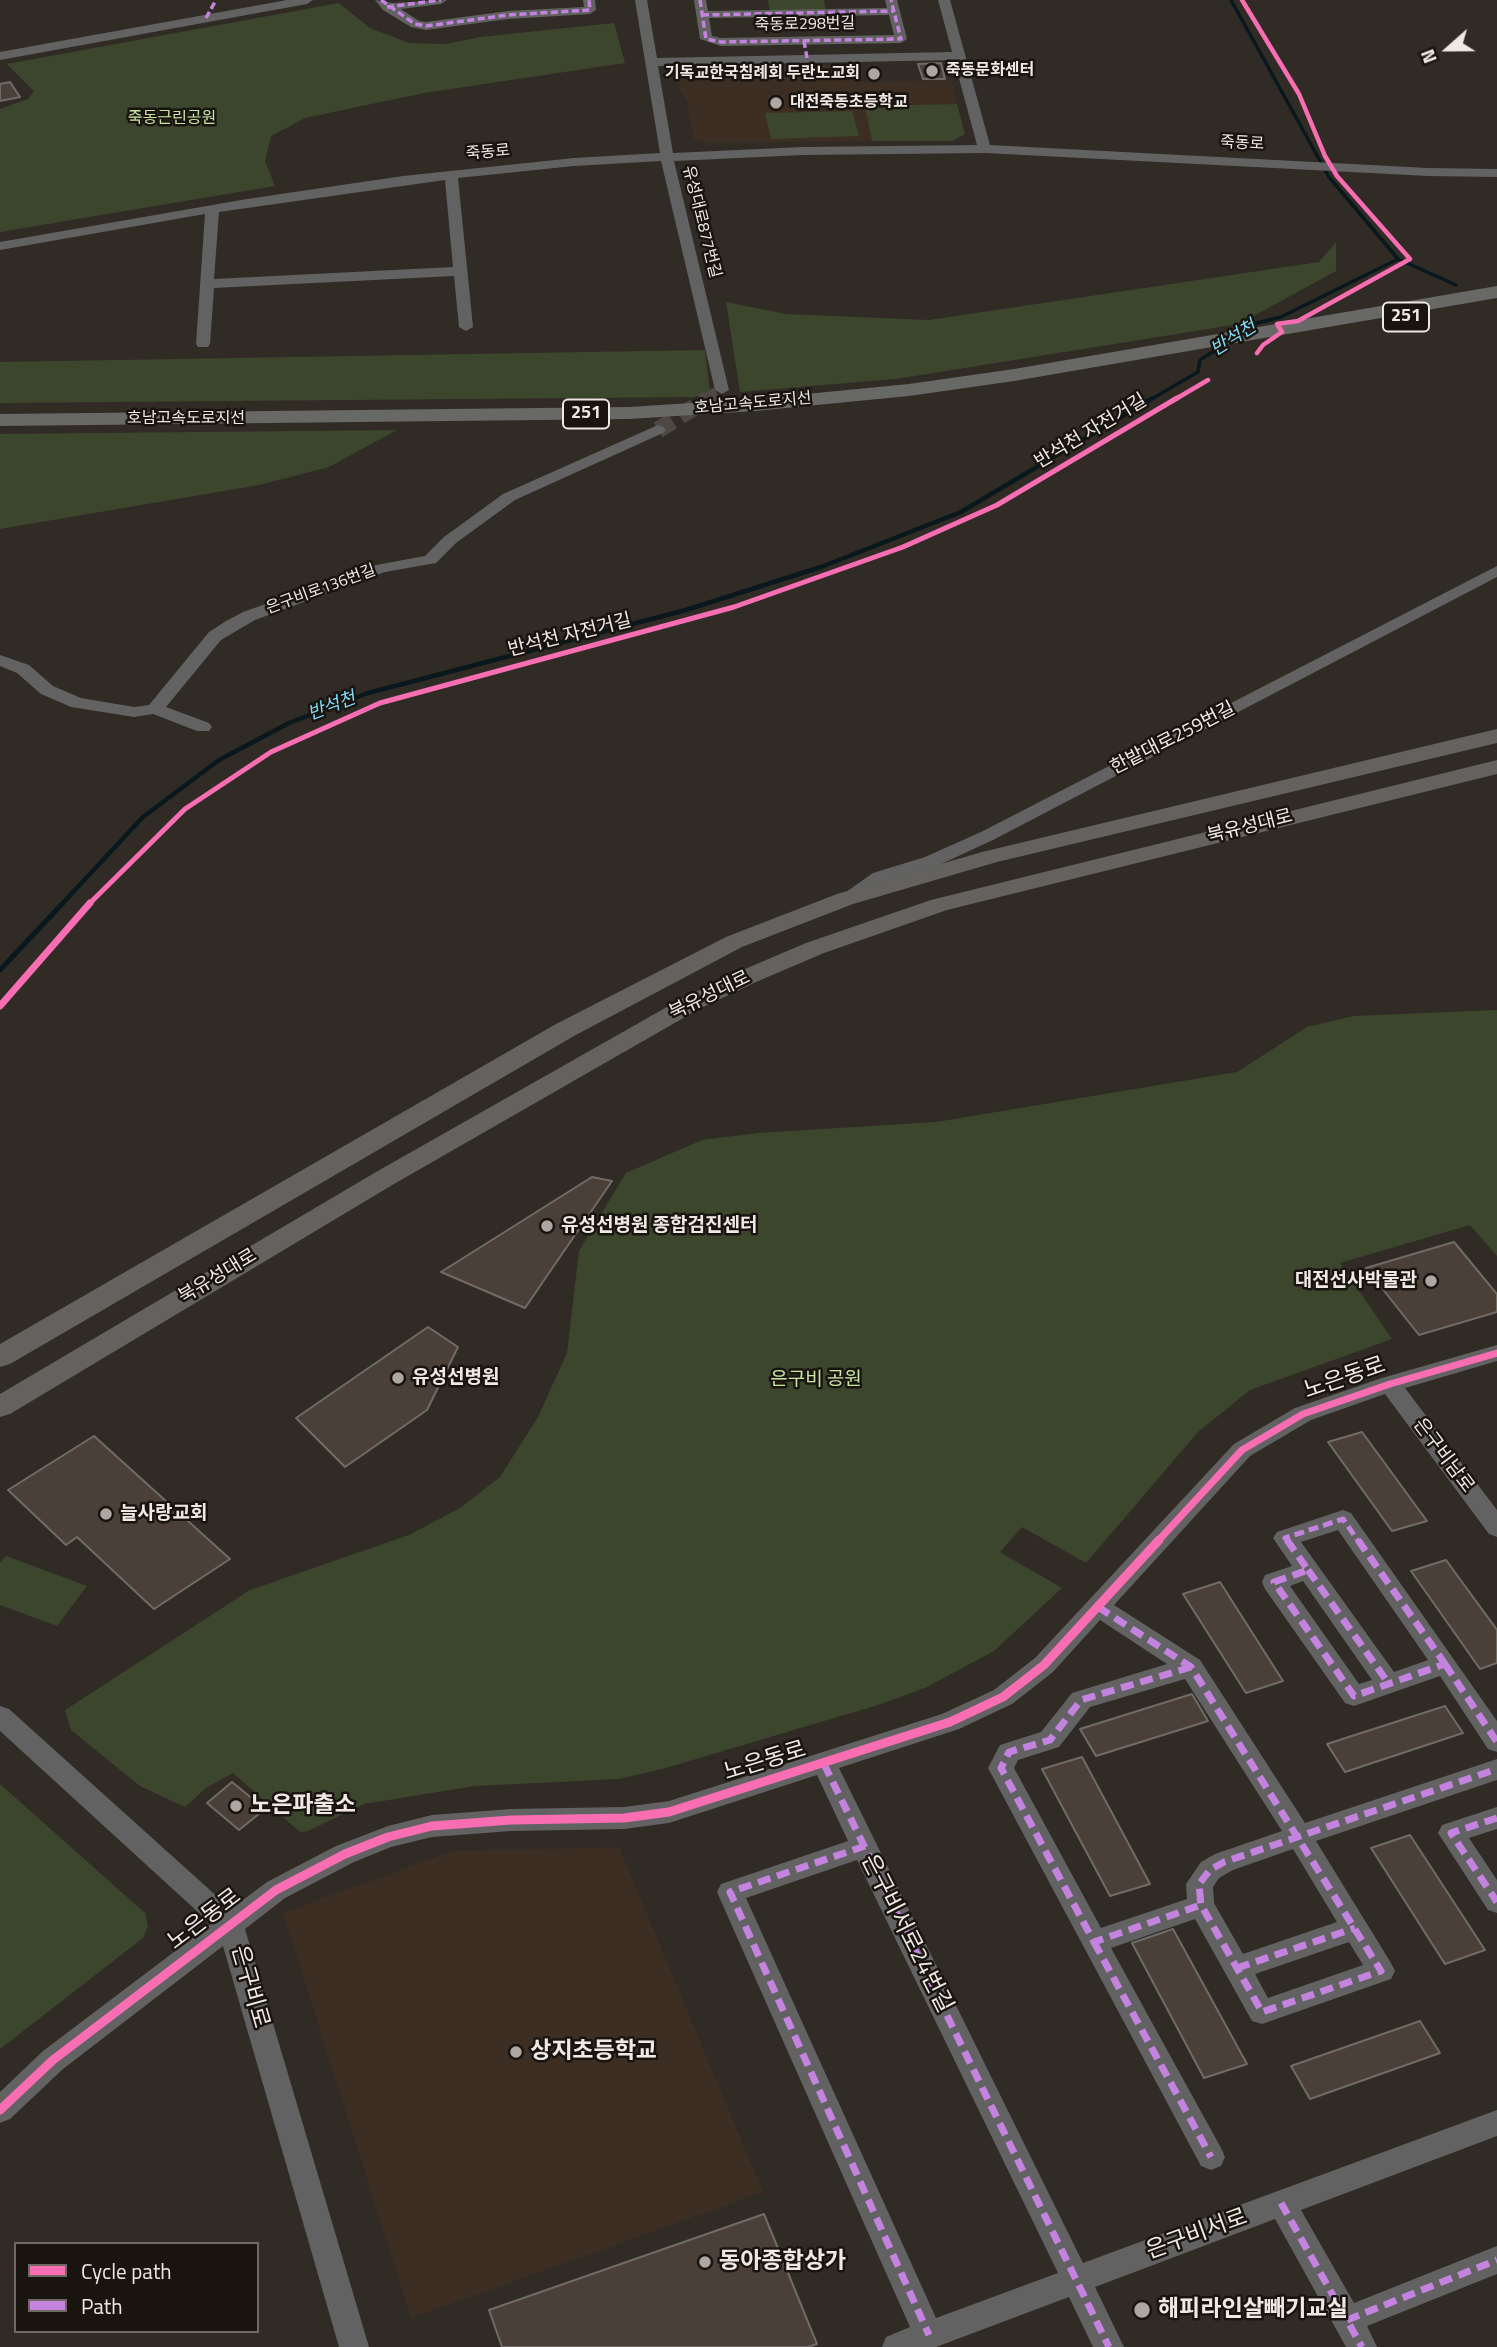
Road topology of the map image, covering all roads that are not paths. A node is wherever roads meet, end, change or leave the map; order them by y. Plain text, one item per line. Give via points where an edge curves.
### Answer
1 (216, 0) edge
2 (307, 0) edge
3 (441, 0) edge
4 (589, 0) edge
5 (641, 0) edge
6 (700, 0) edge
7 (944, 0) edge
8 (384, 3) edge
9 (892, 6) edge
10 (702, 15) junction
11 (206, 18) junction
12 (804, 41) junction
13 (0, 55) edge
14 (961, 56) junction
15 (807, 58) junction
16 (650, 62) junction
17 (985, 149) junction
18 (667, 157) junction
19 (1497, 173) edge
20 (451, 174) junction
21 (212, 209) junction
22 (0, 246) edge
23 (461, 271) junction
24 (206, 284) junction
25 (1497, 292) edge
26 (1497, 302) edge
27 (1343, 322) junction
28 (466, 327) dead end
29 (203, 344) dead end
30 (1165, 353) junction
31 (722, 390) dead end
32 (0, 419) edge
33 (0, 428) edge
34 (658, 430) tunnel mouth
35 (1497, 572) edge
36 (0, 660) edge
37 (155, 709) junction
38 (203, 727) dead end
39 (1497, 736) edge
40 (1497, 767) edge
41 (845, 899) junction
42 (1497, 1353) edge
43 (0, 1357) edge
44 (1390, 1384) junction
45 (0, 1407) edge
46 (1497, 1528) edge
47 (1308, 1570) junction
48 (1098, 1607) junction
49 (1445, 1664) junction
50 (1191, 1667) junction
51 (1389, 1684) junction
52 (0, 1716) edge
53 (1497, 1742) edge
54 (824, 1764) junction
55 (1497, 1769) edge
56 (1497, 1818) edge
57 (1299, 1836) junction
58 (865, 1846) junction
59 (1497, 1902) edge
60 (1201, 1905) junction
61 (231, 1926) junction
62 (1354, 1928) junction
63 (1094, 1942) junction
64 (1237, 1968) junction
65 (0, 2110) edge
66 (1497, 2123) edge
67 (1212, 2157) dead end
68 (1282, 2203) junction
69 (1497, 2260) edge
70 (1076, 2280) junction
71 (1347, 2320) junction
72 (929, 2335) junction
73 (354, 2347) edge
74 (897, 2347) edge
75 (1109, 2347) edge
76 (1362, 2347) edge

1 - 11 street
2 - 11 street
3 - 8 street
4 - 8 street via 590,10 508,15 439,26 415,24
5 - 16 street, 유성대로877번길
6 - 10 street, 죽동로298번길
7 - 14 street
9 - 10 street, 죽동로298번길
9 - 12 street, 죽동로298번길 via 901,39
10 - 12 street, 죽동로298번길 via 706,39 712,42
11 - 13 street
12 - 15 street
14 - 15 street
14 - 17 street
15 - 16 street
16 - 18 street, 유성대로877번길
17 - 18 street, 죽동로
17 - 19 street, 죽동로
18 - 20 street, 죽동로
18 - 31 street, 유성대로877번길
20 - 21 street, 죽동로
20 - 23 street
21 - 22 street, 죽동로
21 - 24 street
23 - 24 street
23 - 28 street
24 - 29 street
25 - 27 highway, 호남고속도로지선 / 251
26 - 27 highway, 호남고속도로지선 / 251
27 - 30 highway, 호남고속도로지선 / 251
30 - 32 highway, 호남고속도로지선 / 251 via 909,390 629,413
30 - 33 highway, 호남고속도로지선 / 251 via 1021,383 914,398 635,421
34 - 37 street, 은구비로136번길 via 509,497 430,560 382,568 232,625 215,636
35 - 41 street, 한밭대로259번길 via 951,853 880,877
36 - 37 street via 23,669 47,690 77,704 134,712
37 - 38 street
39 - 41 main road, 북유성대로 via 990,857
40 - 45 main road, 북유성대로 via 939,905 747,977 690,1004 384,1178
41 - 43 main road, 북유성대로 via 734,942 565,1030
42 - 44 street, 노은동로
44 - 46 street, 은구비남로
44 - 48 street, 노은동로 via 1303,1414 1242,1450
47 - 49 street via 1285,1538 1343,1519
47 - 51 street
47 - 51 street via 1274,1582 1354,1696
48 - 50 street
48 - 54 street, 노은동로 via 1044,1665 1003,1697 950,1721
49 - 51 street
49 - 53 street
50 - 57 street
50 - 63 street via 1081,1700 1050,1740 1009,1752 1001,1768
52 - 61 street, 은구비로
54 - 58 street
54 - 61 street, 노은동로 via 669,1812 432,1826 388,1837 275,1890
55 - 57 street
56 - 59 street via 1451,1833
57 - 60 street via 1210,1870 1199,1884
57 - 62 street
58 - 70 street, 은구비서로24번길
58 - 72 street, 은구비서로24번길 via 730,1892
60 - 63 street
60 - 64 street
61 - 65 street, 노은동로 via 53,2060
61 - 73 street, 은구비로
62 - 64 street
62 - 64 street via 1381,1971 1262,2012
63 - 67 street
66 - 68 street, 은구비서로
68 - 70 street, 은구비서로
68 - 71 street
69 - 71 street
70 - 72 street, 은구비서로
70 - 75 street, 은구비서로24번길
71 - 76 street
72 - 74 street, 은구비서로

